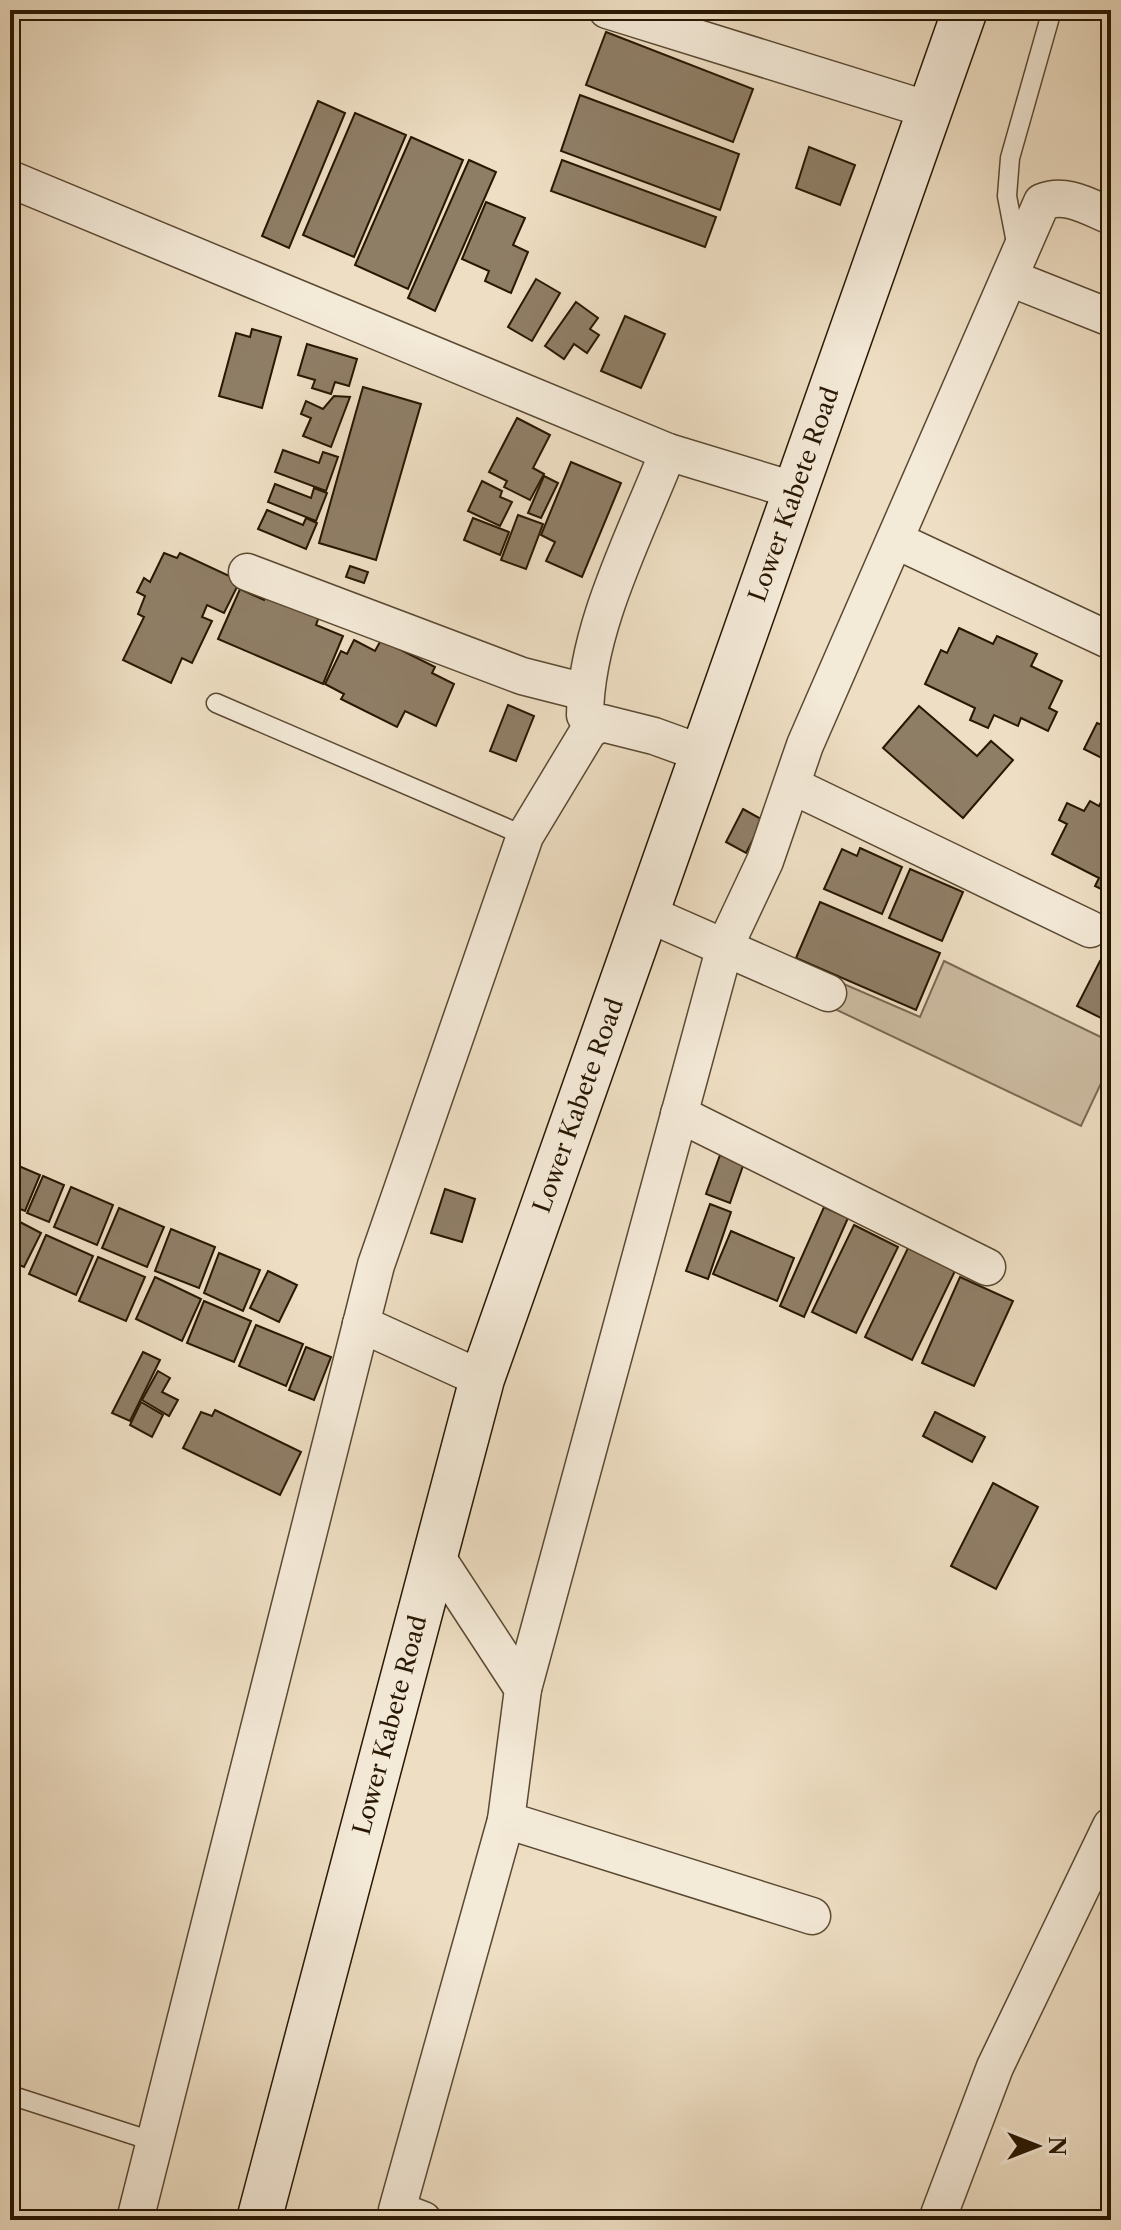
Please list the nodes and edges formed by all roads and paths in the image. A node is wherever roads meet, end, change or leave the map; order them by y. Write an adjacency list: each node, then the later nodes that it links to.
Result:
1 (607, 10): 4 (street)
2 (965, 10): 4 (main road, Lower Kabete Road)
3 (1052, 10): 7 (lane)
4 (929, 110): 10 (main road, Lower Kabete Road)
5 (10, 179): 9 (street)
6 (1111, 216): 7 (street)
7 (1014, 267): 8 (street); 11 (street)
8 (1111, 318)
9 (668, 452): 10 (street); 14 (street)
10 (793, 490): 17 (main road, Lower Kabete Road)
11 (895, 540): 13 (street); 18 (street)
12 (247, 572): 14 (street)
13 (1111, 641)
14 (585, 692): 16 (street)
15 (216, 703): 19 (lane)
16 (585, 737): 17 (street); 19 (street)
17 (701, 753): 20 (main road, Lower Kabete Road)
18 (793, 786): 21 (street); 22 (street)
19 (525, 836): 26 (street)
20 (646, 913): 22 (street); 27 (main road, Lower Kabete Road)
21 (1090, 929)
22 (725, 946): 23 (street); 24 (street)
23 (828, 993)
24 (679, 1114): 25 (street); 29 (street)
25 (987, 1267)
26 (361, 1324): 27 (street); 34 (street)
27 (482, 1379): 28 (main road, Lower Kabete Road)
28 (436, 1556): 29 (street); 36 (main road, Lower Kabete Road)
29 (523, 1689): 30 (street)
30 (506, 1820): 32 (street); 37 (street)
31 (1111, 1826): 38 (street)
32 (812, 1916)
33 (10, 2095): 34 (lane)
34 (155, 2142): 35 (street)
35 (135, 2220)
36 (259, 2220)
37 (423, 2220)
38 (937, 2220)

